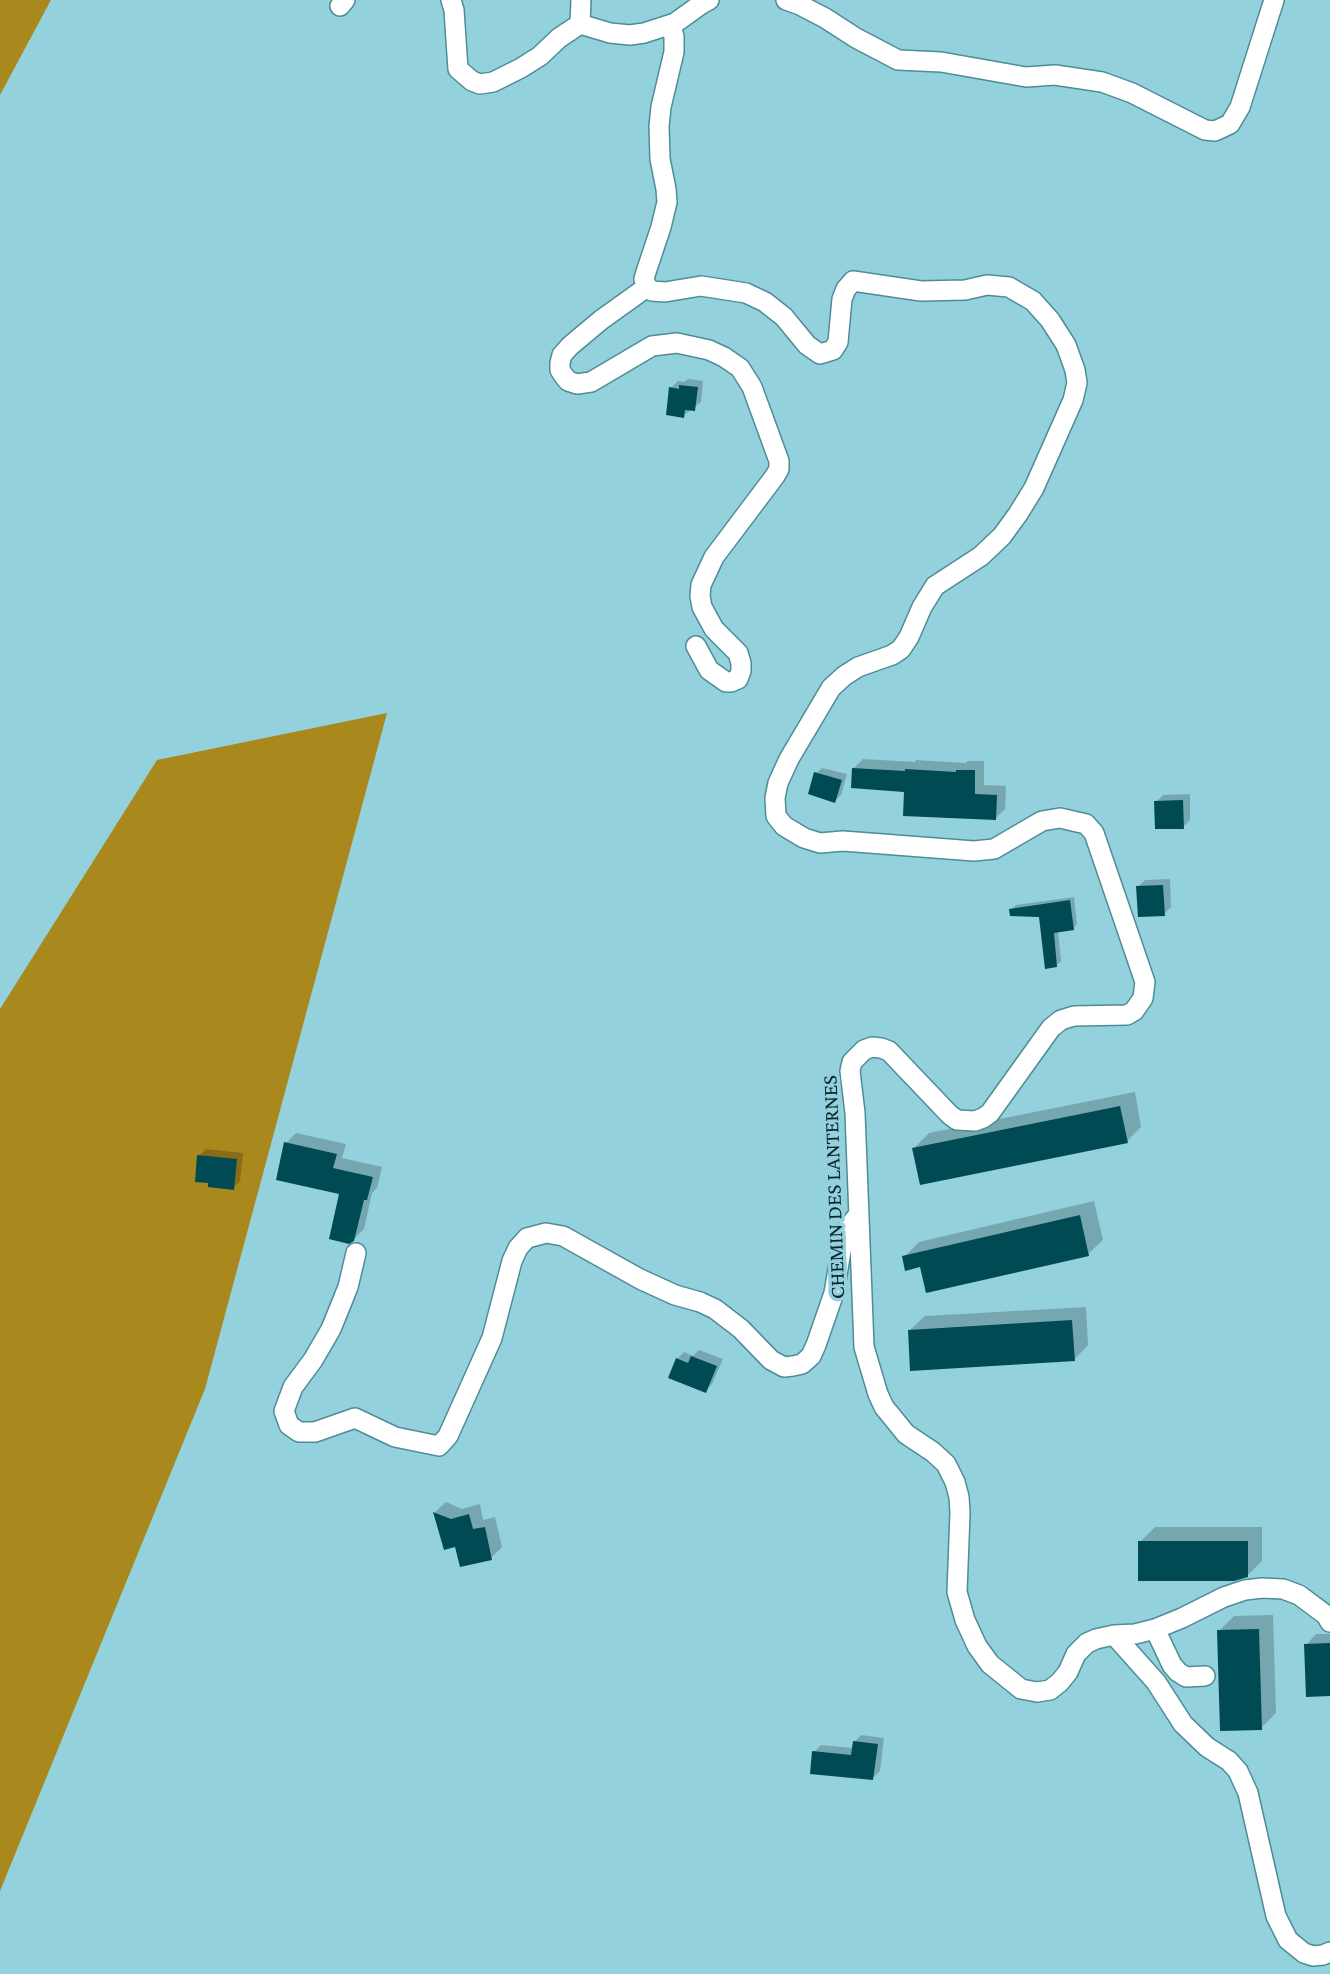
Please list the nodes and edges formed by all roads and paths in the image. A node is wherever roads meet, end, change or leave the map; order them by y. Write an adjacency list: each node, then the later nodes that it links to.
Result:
1 (451, 0): 6 (street)
2 (581, 0): 6 (street)
3 (709, 0): 7 (street)
4 (786, 0): 5 (street)
5 (1274, 0)
6 (580, 24): 7 (street)
7 (670, 26): 8 (street)
8 (647, 287): 9 (street); 10 (street, CHEMIN DES LANTERNES)
9 (696, 646)
10 (858, 1215): 11 (street); 14 (street, CHEMIN DES LANTERNES)
11 (356, 1253)
12 (1330, 1622): 13 (street, CHEMIN DES LANTERNES)
13 (1155, 1629): 14 (street, CHEMIN DES LANTERNES); 15 (street)
14 (1114, 1636): 16 (street)
15 (1205, 1676)
16 (1330, 1952)

